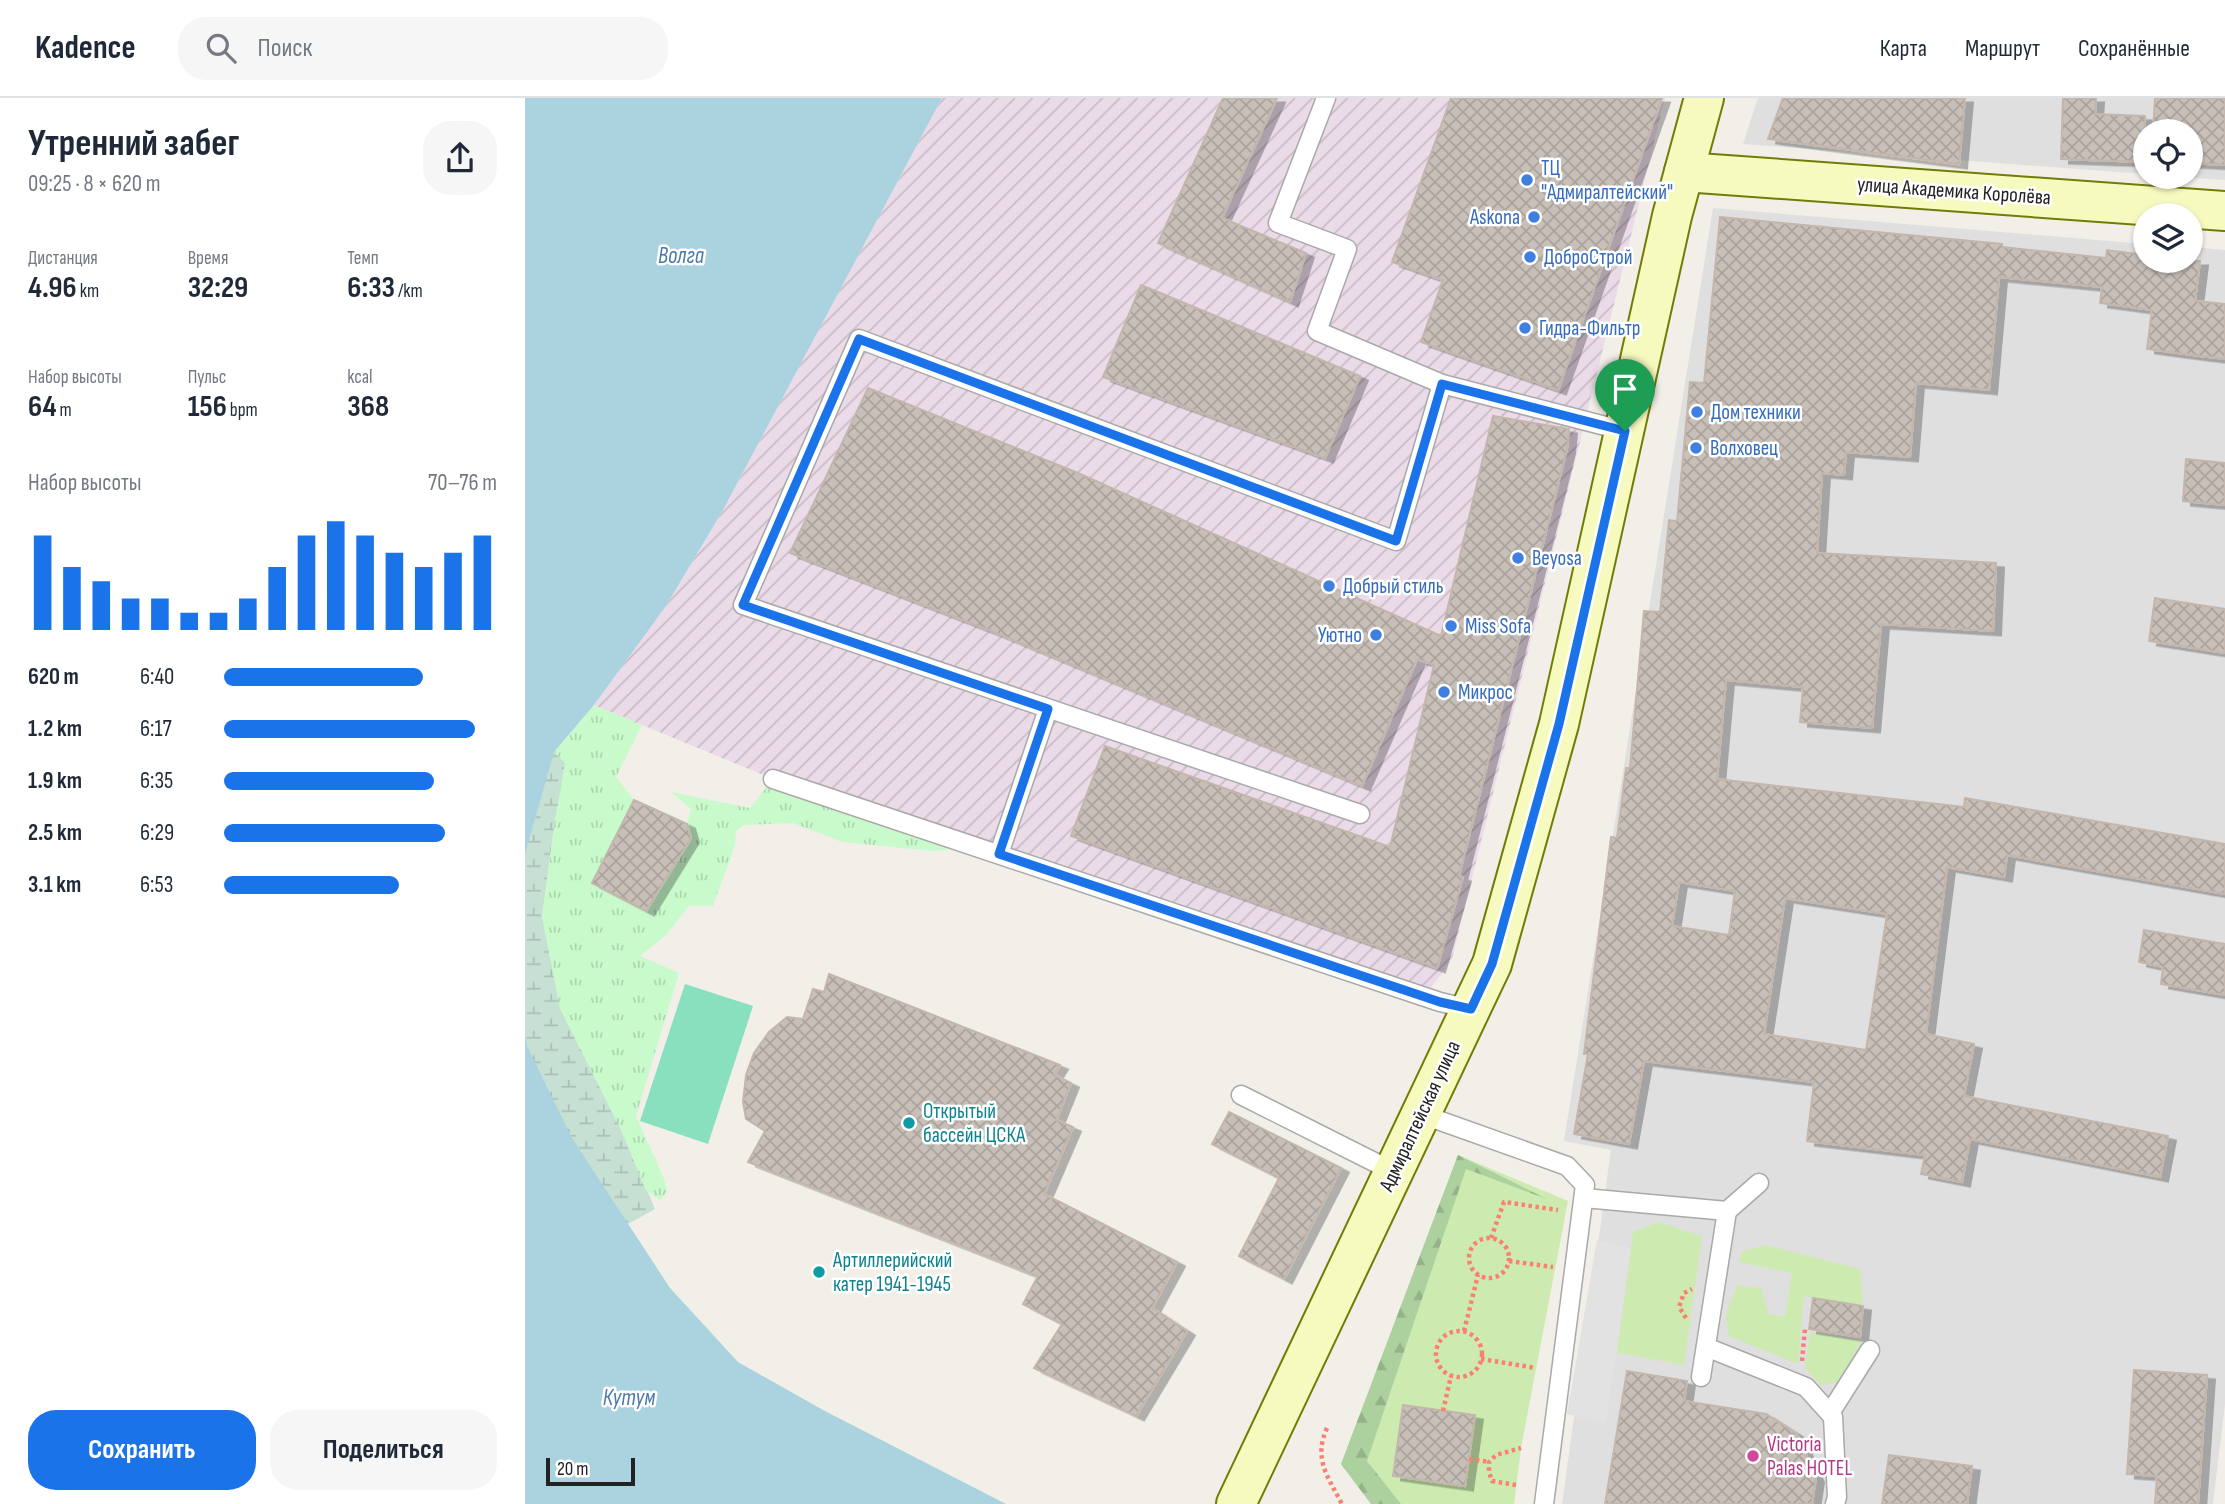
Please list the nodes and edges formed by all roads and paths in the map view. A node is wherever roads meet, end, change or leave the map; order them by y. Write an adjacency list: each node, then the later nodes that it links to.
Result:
1 (1326, 98): 5 (lane)
2 (1704, 98): 3 (main road, Адмиралтейская улица)
3 (1684, 172): 4 (main road, улица Академика Королёва); 6 (main road, Адмиралтейская улица)
4 (2225, 211)
5 (1442, 384): 6 (lane); 7 (lane)
6 (1625, 431): 11 (main road, Адмиралтейская улица)
7 (1048, 709): 9 (lane); 10 (lane)
8 (773, 779): 10 (lane)
9 (1360, 814)
10 (999, 854): 11 (lane)
11 (1471, 1009): 13 (main road, Адмиралтейская улица)
12 (1241, 1095): 14 (lane)
13 (1421, 1114): 14 (main road, Адмиралтейская улица); 16 (lane)
14 (1394, 1172): 41 (main road, Адмиралтейская улица)
15 (1759, 1183): 17 (lane)
16 (1584, 1198): 17 (lane); 43 (lane)
17 (1727, 1211): 27 (lane)
18 (1566, 1212): 19 (path)
19 (1491, 1238): 20 (path); 22 (path)
20 (1509, 1261): 21 (path); 22 (path)
21 (1555, 1267)
22 (1478, 1275): 26 (path)
23 (1695, 1286): 24 (path)
24 (1690, 1324)
25 (1805, 1329): 30 (path)
26 (1464, 1332): 29 (path); 32 (path)
27 (1706, 1347): 33 (lane); 35 (lane)
28 (1870, 1350): 35 (lane)
29 (1481, 1359): 31 (path); 32 (path)
30 (1801, 1365)
31 (1536, 1368)
32 (1451, 1376): 34 (path)
33 (1701, 1377)
34 (1443, 1411)
35 (1830, 1413): 44 (lane)
36 (1327, 1428): 42 (path)
37 (1521, 1448): 39 (path)
38 (1469, 1459): 39 (path)
39 (1489, 1462): 40 (path)
40 (1516, 1485)
41 (1236, 1504)
42 (1342, 1504)
43 (1544, 1504)
44 (1835, 1504)

